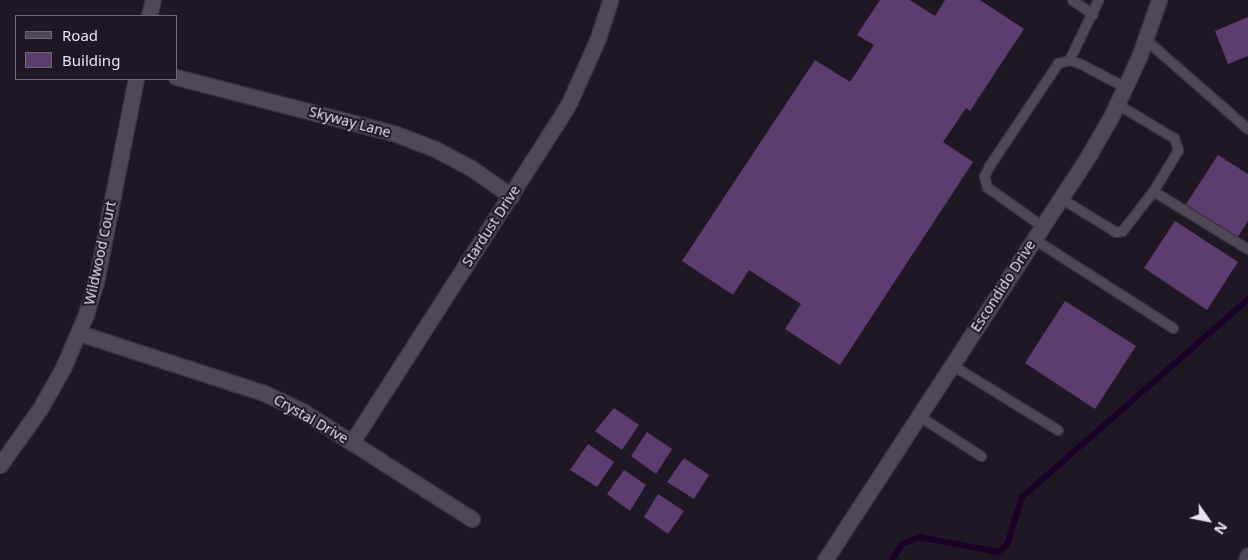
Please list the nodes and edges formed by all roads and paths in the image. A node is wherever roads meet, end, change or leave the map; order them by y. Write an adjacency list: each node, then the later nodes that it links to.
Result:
1 (153, 0): 7 (street)
2 (610, 0): 16 (street, Stardust Drive)
3 (1072, 0): 6 (lane)
4 (1098, 0): 6 (lane)
5 (1159, 0): 8 (street, Escondido Drive)
6 (1093, 14): 9 (lane)
7 (149, 15)
8 (1146, 40): 12 (street, Escondido Drive); 14 (lane)
9 (1069, 60): 12 (lane); 18 (lane)
10 (178, 78): 16 (street, Skyway Lane)
11 (136, 80): 22 (street, Wildwood Court)
12 (1125, 87): 13 (street, Escondido Drive)
13 (1117, 104): 15 (lane); 17 (street, Escondido Drive)
14 (1248, 129)
15 (1153, 191): 17 (lane); 20 (lane)
16 (511, 196): 26 (street, Stardust Drive)
17 (1062, 199): 18 (street, Escondido Drive)
18 (1042, 226): 19 (street, Escondido Drive)
19 (1034, 239): 21 (lane); 23 (street, Escondido Drive)
20 (1248, 249)
21 (1173, 328)
22 (79, 333): 26 (street, Crystal Drive); 28 (street, Wildwood Court)
23 (952, 365): 24 (street, Escondido Drive); 25 (lane)
24 (919, 416): 27 (lane); 31 (street, Escondido Drive)
25 (1058, 430)
26 (352, 442): 29 (street, Crystal Drive)
27 (981, 456)
28 (0, 465)
29 (472, 519)
30 (1248, 555): 32 (street)
31 (825, 560)
32 (1246, 560)

